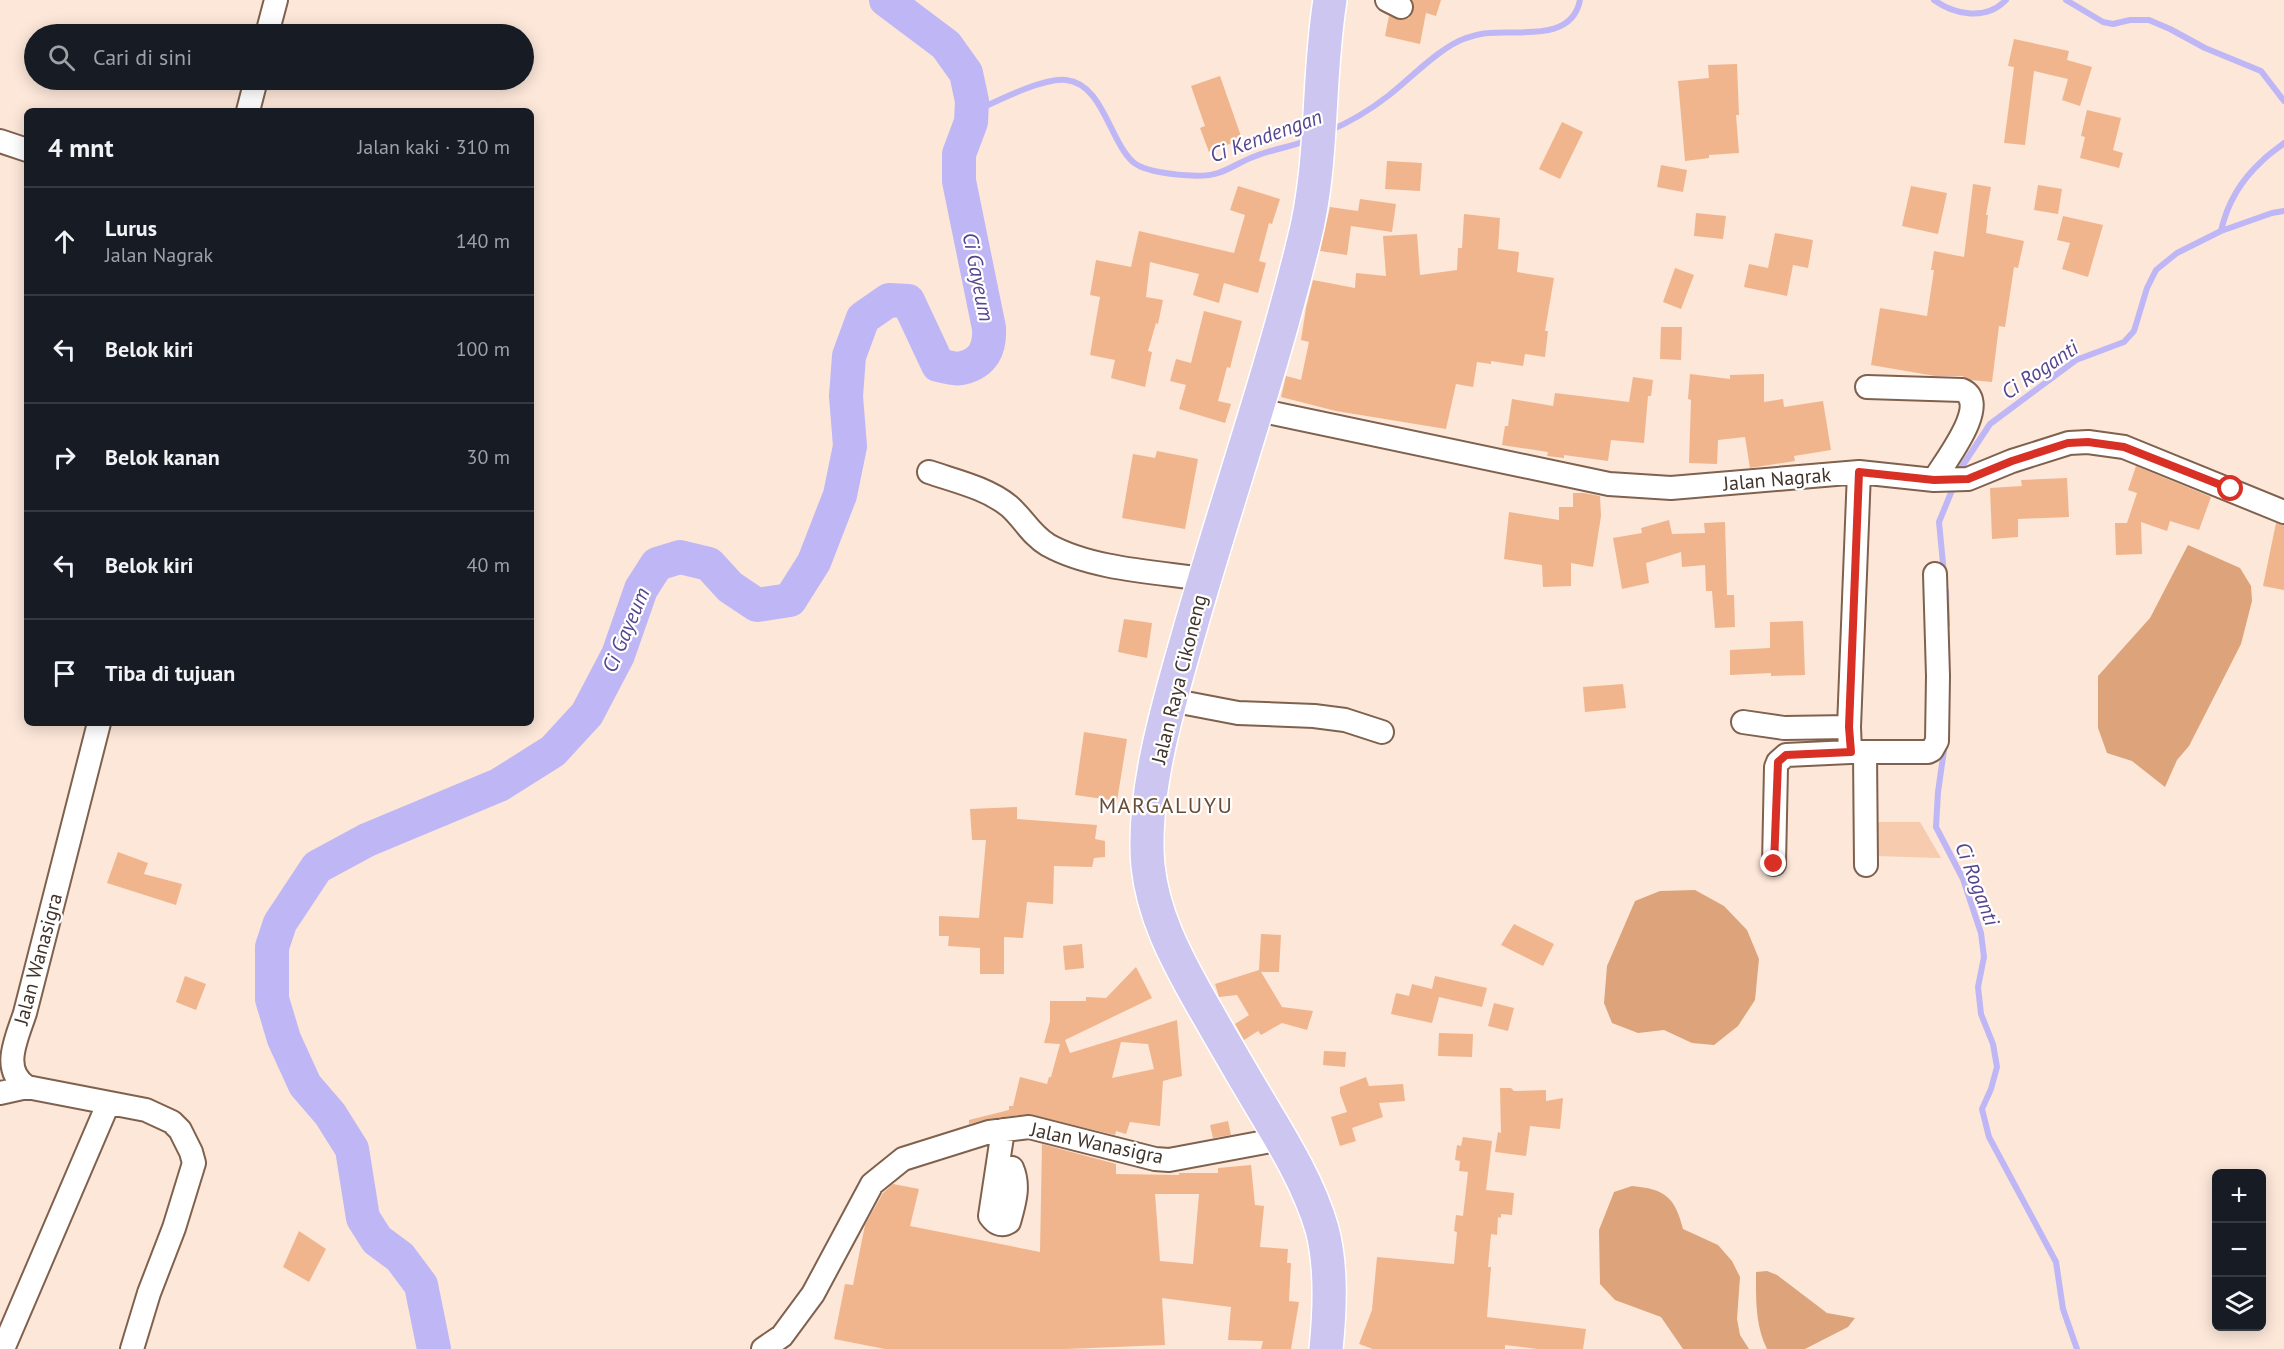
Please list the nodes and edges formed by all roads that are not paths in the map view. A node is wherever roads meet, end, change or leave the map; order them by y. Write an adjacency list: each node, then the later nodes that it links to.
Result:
1 (276, 0): 3 (street)
2 (1329, 0): 9 (highway, Jalan Raya Cikoneng)
3 (270, 24)
4 (253, 90): 5 (street)
5 (249, 108)
6 (0, 141): 7 (street)
7 (24, 149)
8 (1867, 387): 12 (street)
9 (1258, 410): 11 (street, Jalan Nagrak); 15 (highway, Jalan Raya Cikoneng)
10 (929, 472): 15 (street)
11 (1859, 472): 12 (street, Jalan Nagrak); 19 (street)
12 (1934, 480): 13 (street, Jalan Nagrak)
13 (2284, 512)
14 (1935, 574): 22 (street)
15 (1204, 579): 16 (highway, Jalan Raya Cikoneng)
16 (1170, 700): 21 (street); 30 (highway, Jalan Raya Cikoneng)
17 (1743, 722): 20 (street)
18 (98, 726): 26 (street, Jalan Wanasigra)
19 (1849, 727): 20 (street); 22 (street)
20 (1784, 728): 23 (street)
21 (1382, 732)
22 (1858, 752): 23 (street); 25 (street)
23 (1786, 755): 24 (street)
24 (1774, 864)
25 (1866, 865)
26 (27, 1087): 27 (street); 28 (street)
27 (0, 1093)
28 (108, 1104): 32 (street); 33 (street)
29 (1003, 1130): 30 (street, Jalan Wanasigra); 31 (street); 34 (street, Jalan Wanasigra)
30 (1281, 1139): 35 (highway, Jalan Raya Cikoneng)
31 (998, 1164)
32 (3, 1349)
33 (132, 1349)
34 (763, 1349)
35 (1326, 1349)

